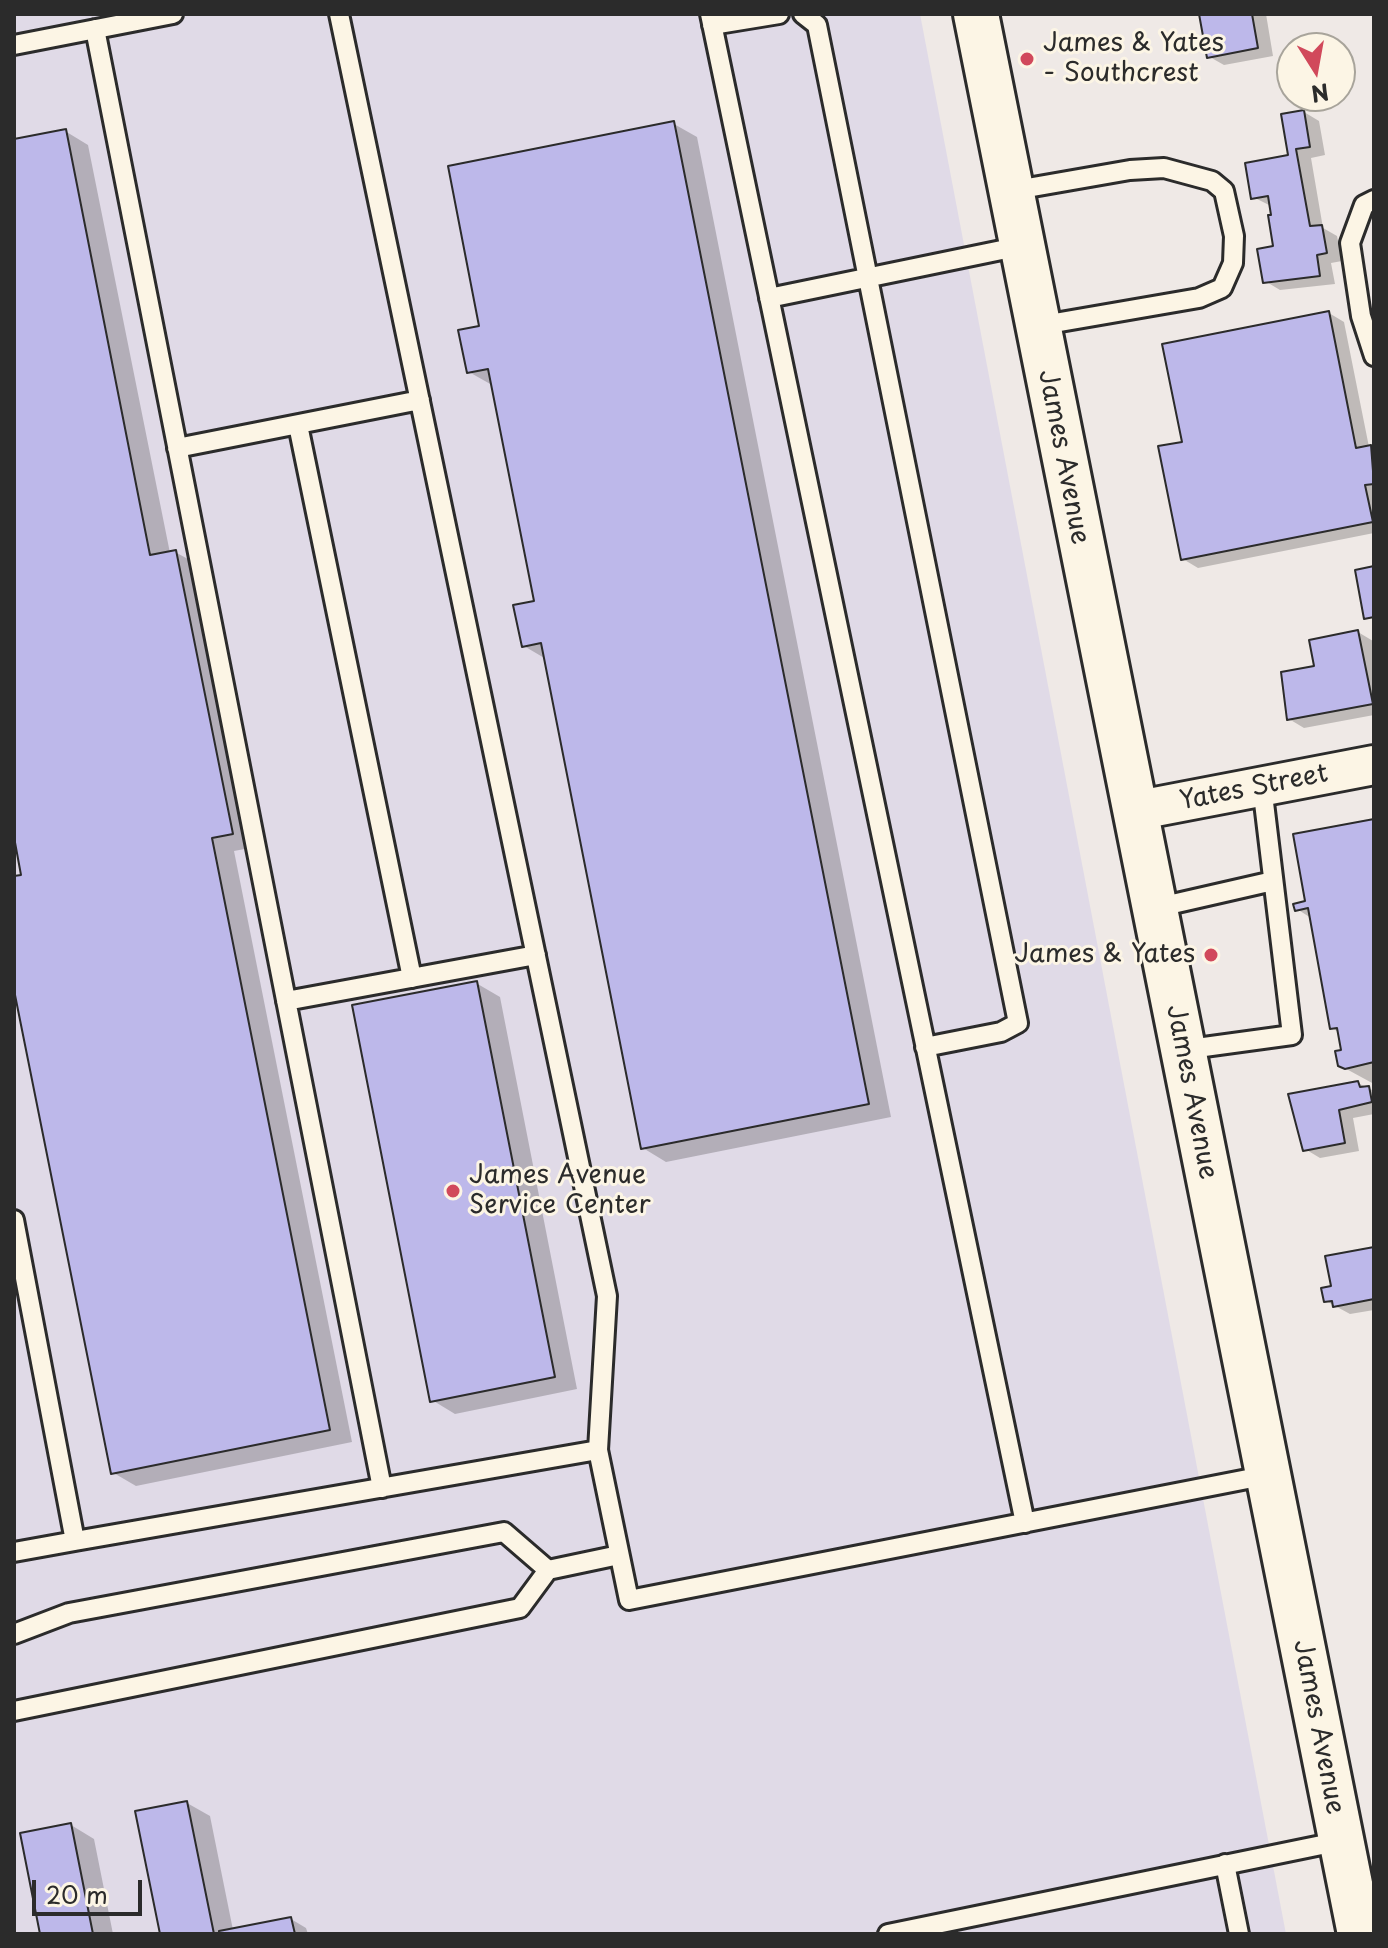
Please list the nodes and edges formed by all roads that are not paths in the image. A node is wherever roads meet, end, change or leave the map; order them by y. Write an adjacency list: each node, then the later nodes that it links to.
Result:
1 (173, 14): 7 (lane)
2 (339, 14): 16 (lane)
3 (779, 14): 6 (lane)
4 (803, 14): 12 (lane)
5 (976, 14): 9 (main road, James Avenue)
6 (711, 19): 13 (lane)
7 (95, 29): 8 (lane); 18 (lane)
8 (14, 45)
9 (1010, 191): 11 (main road, James Avenue); 14 (lane)
10 (1374, 200): 15 (lane)
11 (1021, 246): 12 (lane); 14 (main road, James Avenue)
12 (868, 278): 13 (lane); 27 (lane)
13 (769, 298): 27 (lane)
14 (1037, 326): 21 (main road, James Avenue)
15 (1374, 356)
16 (420, 400): 17 (lane); 24 (lane)
17 (298, 425): 18 (lane); 25 (lane)
18 (177, 448): 26 (lane)
19 (1374, 765): 20 (street, Yates Street)
20 (1262, 786): 21 (street, Yates Street); 22 (lane)
21 (1134, 811): 23 (main road, James Avenue)
22 (1273, 881): 23 (lane); 28 (lane)
23 (1154, 908): 28 (main road, James Avenue)
24 (536, 955): 25 (lane); 30 (lane)
25 (412, 978): 26 (lane)
26 (286, 1001): 32 (lane)
27 (925, 1047): 33 (lane)
28 (1182, 1050): 31 (main road, James Avenue)
29 (14, 1220): 34 (lane)
30 (598, 1450): 32 (lane); 36 (lane)
31 (1268, 1475): 33 (lane); 40 (main road, James Avenue)
32 (382, 1488): 34 (lane)
33 (1025, 1523): 36 (lane)
34 (75, 1541): 35 (lane)
35 (14, 1552)
36 (619, 1555): 37 (lane)
37 (548, 1570): 38 (lane); 39 (lane)
38 (14, 1634)
39 (14, 1711)
40 (1341, 1841): 41 (lane); 42 (main road, James Avenue)
41 (1225, 1864): 43 (lane); 44 (lane)
42 (1362, 1909)
43 (888, 1934)
44 (1239, 1934)

